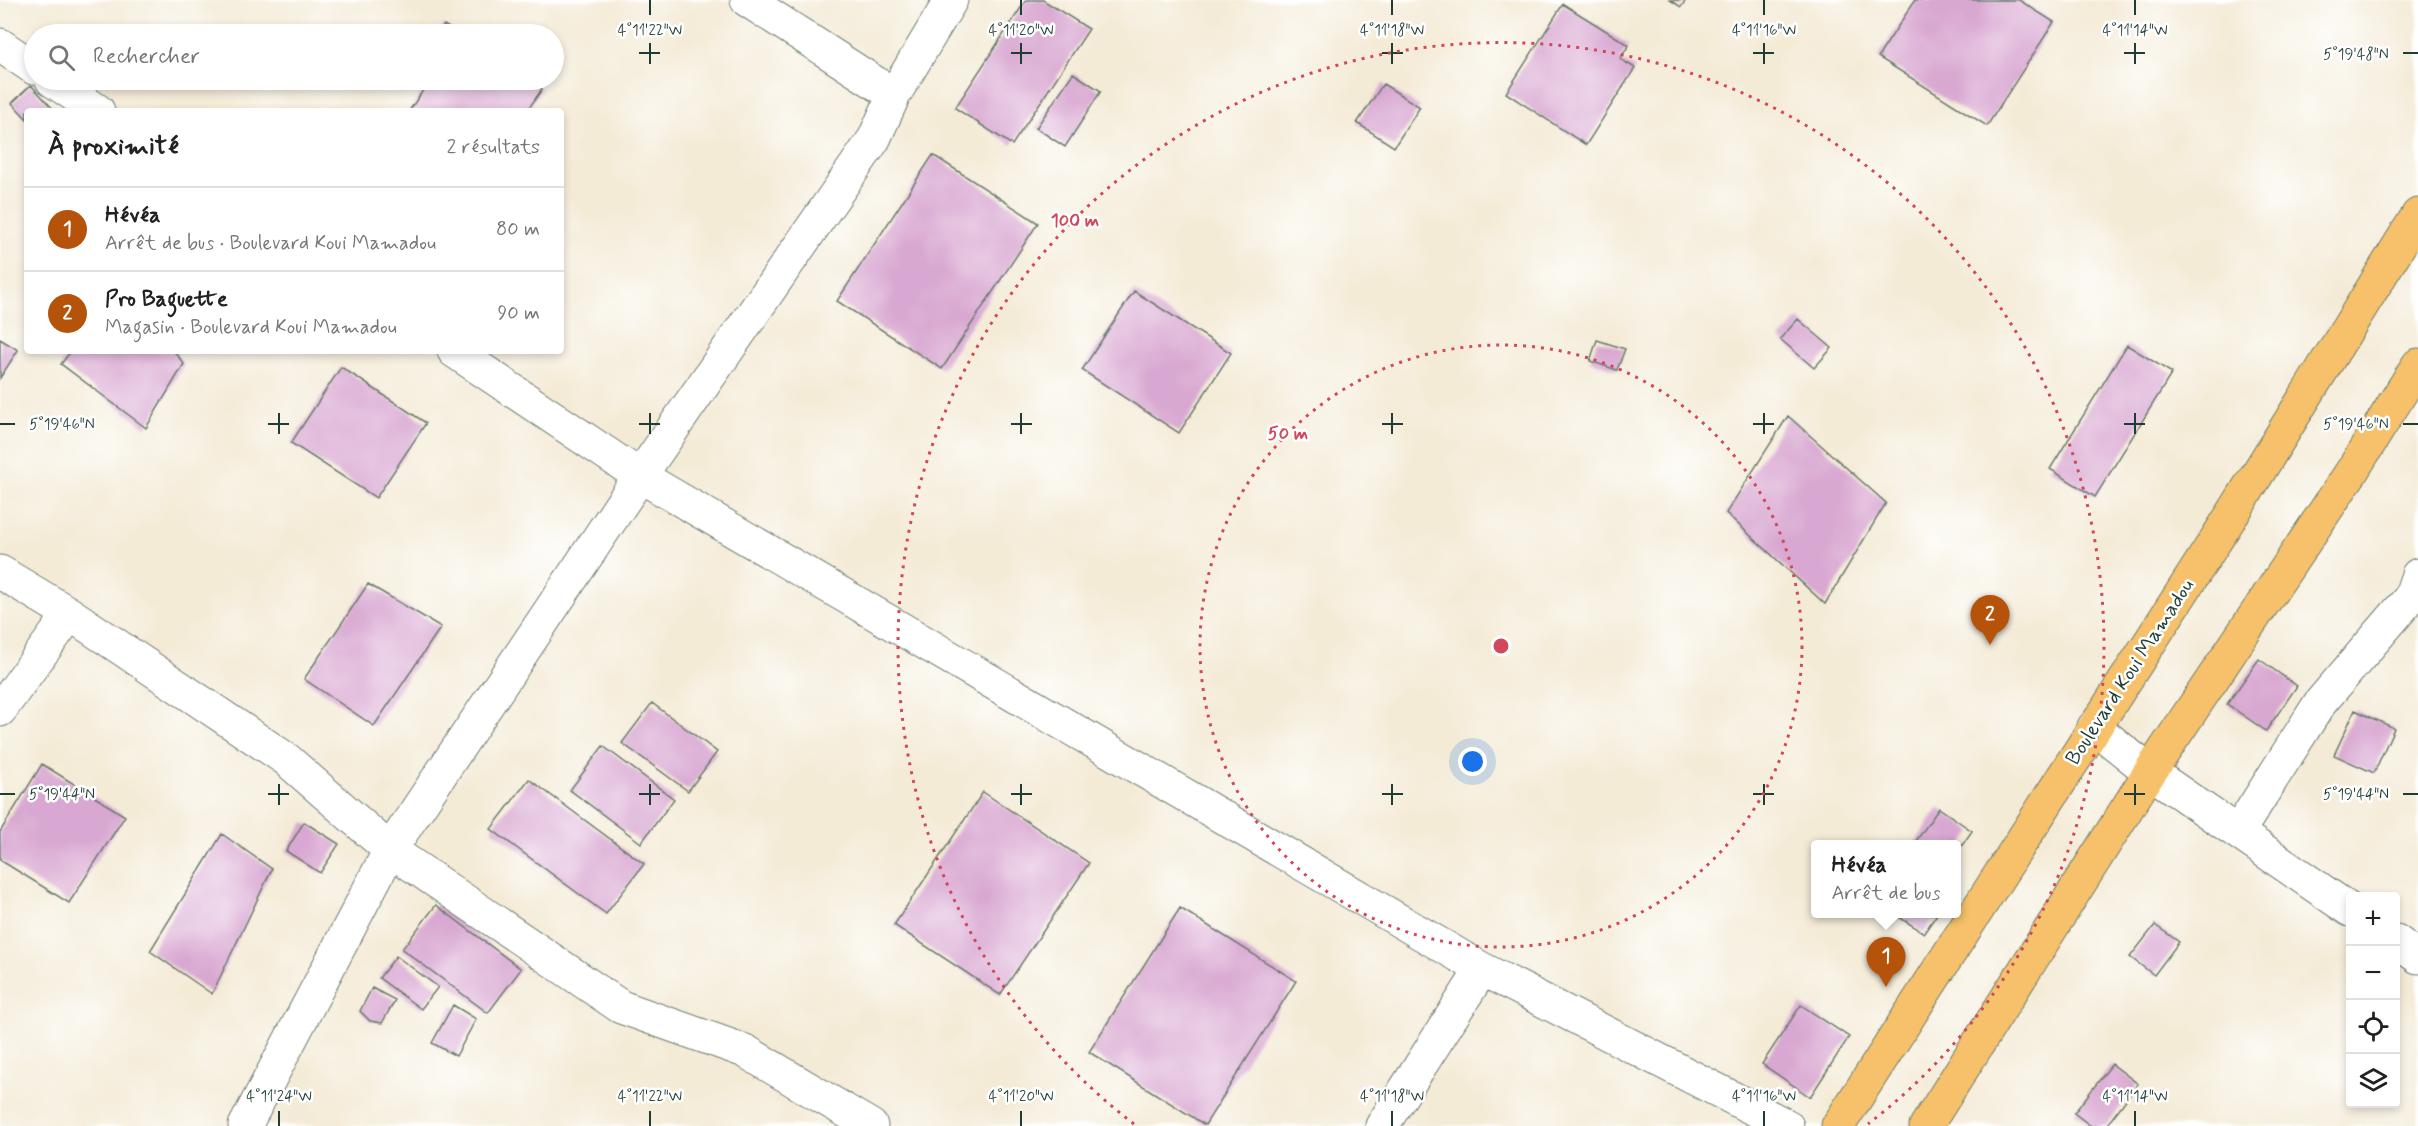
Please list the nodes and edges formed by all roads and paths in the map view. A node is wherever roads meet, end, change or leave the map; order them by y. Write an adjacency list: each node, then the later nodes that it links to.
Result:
1 (747, 0): 6 (street)
2 (951, 0): 6 (street)
3 (0, 45): 4 (street)
4 (24, 61)
5 (67, 90): 7 (street)
6 (894, 95): 11 (street)
7 (94, 108)
8 (2418, 215): 16 (main road, Boulevard Koui Mamadou)
9 (458, 354): 11 (street)
10 (2418, 365): 17 (main road)
11 (639, 476): 19 (street); 23 (street)
12 (0, 572): 14 (street)
13 (2418, 574): 18 (street)
14 (70, 614): 15 (street); 19 (street)
15 (0, 710)
16 (2094, 727): 17 (street); 28 (main road, Boulevard Koui Mamadou)
17 (2150, 772): 18 (street); 29 (main road)
18 (2238, 832): 20 (street)
19 (390, 850): 24 (street); 25 (street)
20 (2346, 907)
21 (2400, 944): 22 (street)
22 (2418, 957)
23 (1482, 969): 26 (street); 27 (street)
24 (245, 1126)
25 (871, 1126)
26 (1382, 1126)
27 (1787, 1126)
28 (1838, 1126)
29 (1926, 1126)

